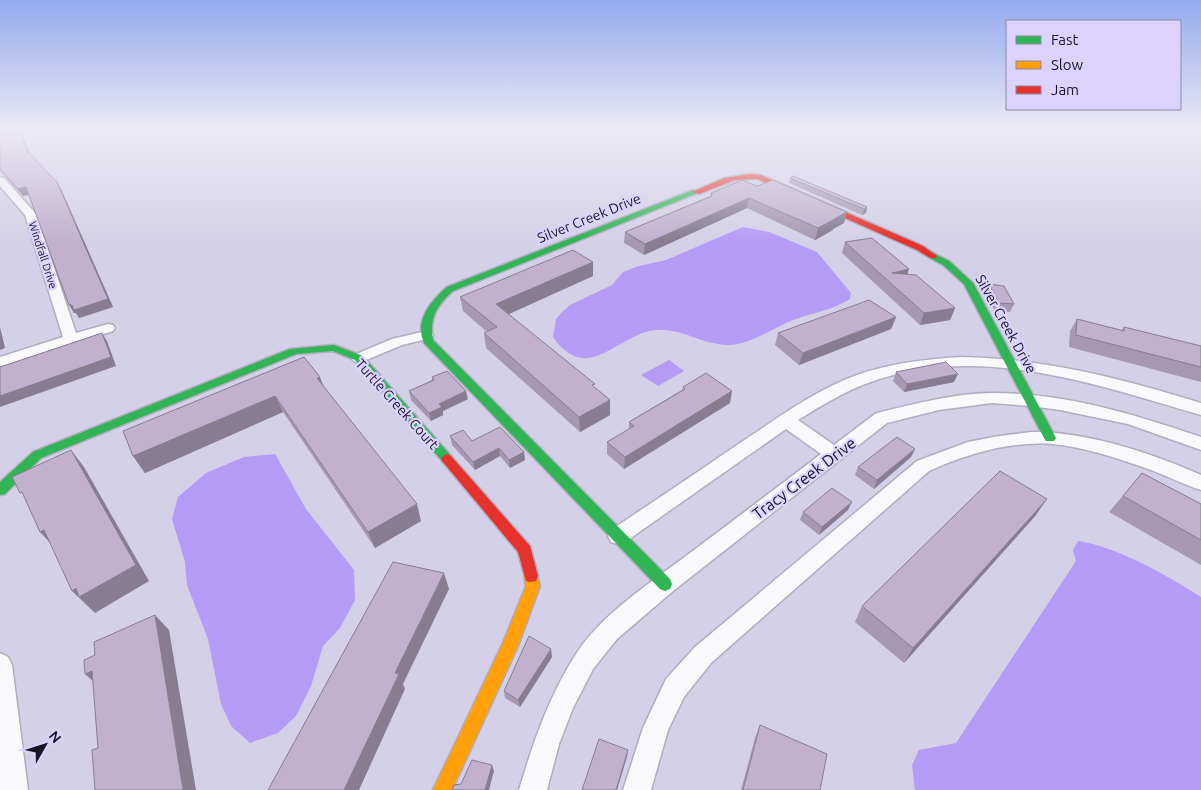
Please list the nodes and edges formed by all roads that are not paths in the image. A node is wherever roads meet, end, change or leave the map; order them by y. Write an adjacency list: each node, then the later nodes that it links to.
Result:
1 (2, 185): 4 (street, Windfall Drive)
2 (108, 328): 4 (street)
3 (426, 335): 5 (street); 7 (street, Silver Creek Drive); 16 (street)
4 (70, 339): 6 (street)
5 (359, 358): 15 (street, Turtle Creek Court); 20 (street, Turtle Creek Court)
6 (0, 362)
7 (1013, 365): 8 (street, Silver Creek Drive); 9 (street); 10 (street)
8 (1030, 400): 11 (street, Silver Creek Drive); 12 (street, Tracy Creek Drive); 13 (street, Tracy Creek Drive)
9 (1201, 409)
10 (786, 420): 13 (street); 16 (street)
11 (1050, 438): 14 (street); 22 (street)
12 (1201, 444)
13 (834, 454): 17 (street, Tracy Creek Drive)
14 (1201, 484)
15 (0, 490)
16 (618, 536): 17 (street)
17 (665, 584): 21 (street, Tracy Creek Drive)
18 (0, 665): 19 (street)
19 (14, 790)
20 (442, 790)
21 (533, 790)
22 (637, 790)

